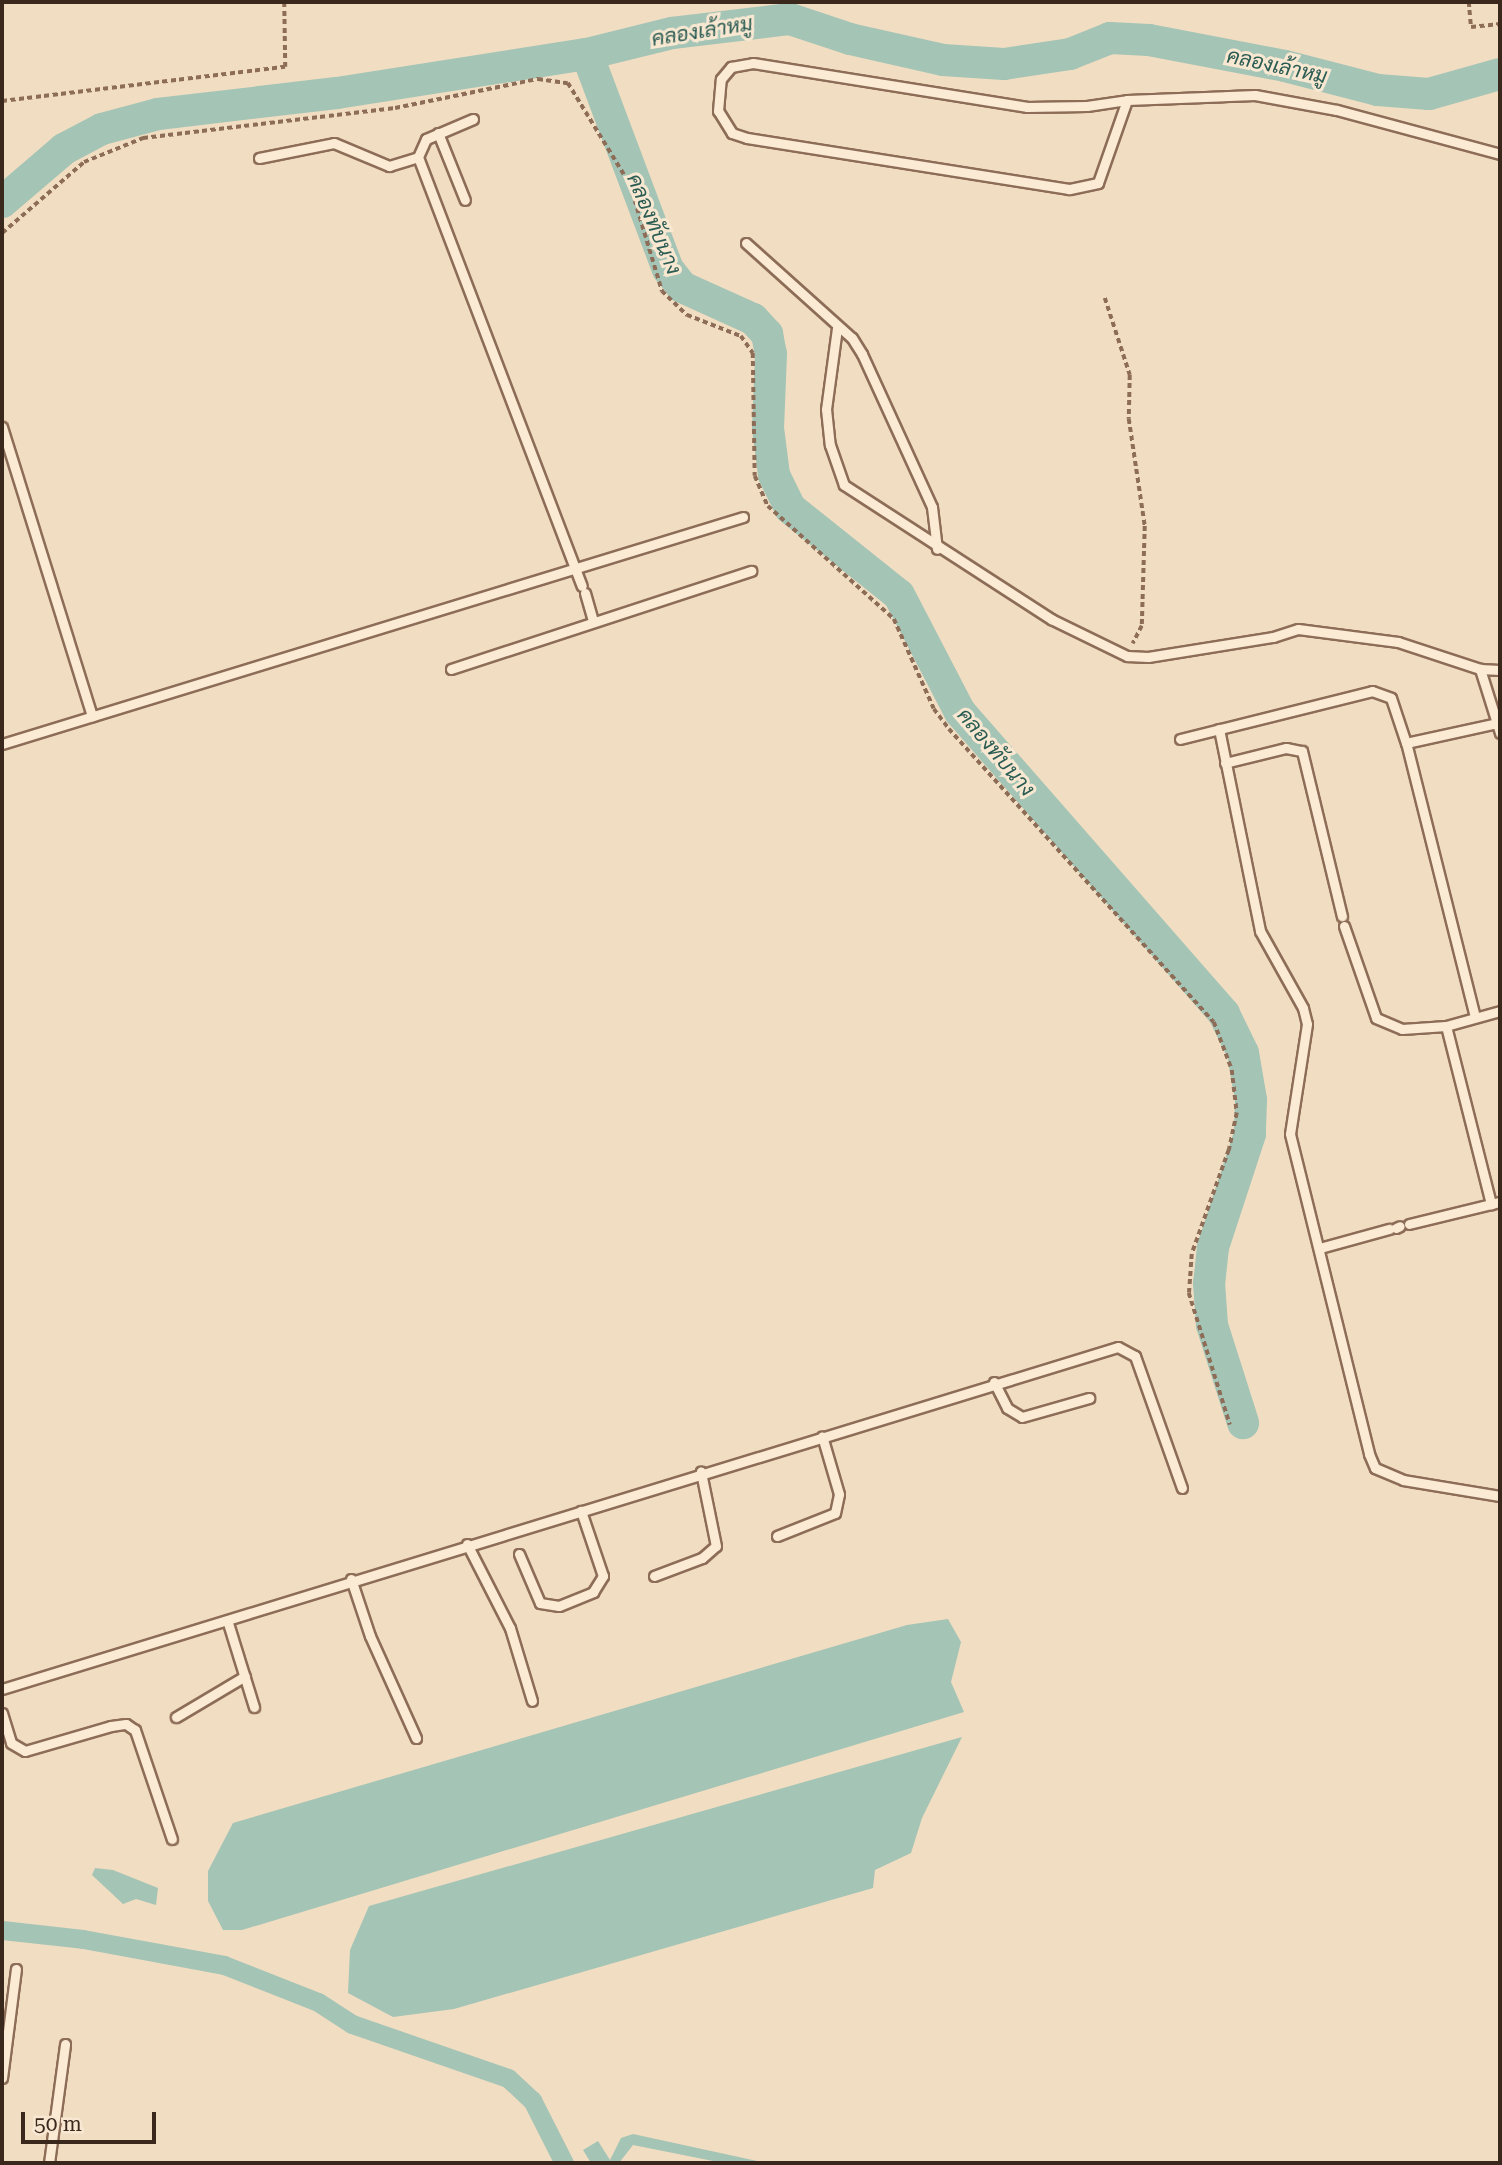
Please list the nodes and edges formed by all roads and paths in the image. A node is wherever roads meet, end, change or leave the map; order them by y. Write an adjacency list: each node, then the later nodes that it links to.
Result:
1 (284, 2): 5 (path)
2 (1469, 2): 3 (path)
3 (1500, 24)
4 (1127, 100): 4 (lane); 8 (lane)
5 (2, 101)
6 (473, 119): 7 (lane)
7 (438, 133): 9 (lane); 11 (lane)
8 (1500, 154)
9 (418, 157): 10 (lane); 19 (lane)
10 (259, 159)
11 (465, 200)
12 (2, 233): 40 (path)
13 (746, 243): 15 (lane)
14 (1105, 298): 22 (path)
15 (837, 328): 18 (lane); 18 (lane)
16 (2, 427): 26 (lane)
17 (743, 517): 19 (lane)
18 (937, 549): 22 (lane)
19 (577, 569): 21 (lane); 26 (lane)
20 (751, 571): 21 (lane)
21 (593, 621): 23 (lane)
22 (1127, 656): 24 (lane)
23 (451, 668)
24 (1480, 669): 25 (lane); 27 (lane)
25 (1500, 670)
26 (92, 716): 31 (lane)
27 (1499, 728): 30 (lane)
28 (1219, 729): 29 (lane); 30 (lane); 32 (lane)
29 (1180, 739)
30 (1406, 743): 34 (lane)
31 (2, 744)
32 (1225, 762): 35 (lane); 37 (lane)
33 (1500, 1010): 34 (lane)
34 (1475, 1017): 35 (lane)
35 (1446, 1026): 36 (lane)
36 (1496, 1203): 37 (lane)
37 (1320, 1248): 44 (lane)
38 (994, 1382): 39 (lane); 41 (lane); 43 (lane)
39 (1089, 1398)
40 (1230, 1425)
41 (822, 1436): 42 (lane); 46 (lane)
42 (701, 1472): 45 (lane); 49 (lane)
43 (1182, 1488)
44 (1500, 1496)
45 (581, 1511): 47 (lane); 48 (lane)
46 (777, 1536)
47 (467, 1544): 50 (lane); 54 (lane)
48 (519, 1554)
49 (654, 1576)
50 (351, 1579): 51 (lane); 58 (lane)
51 (228, 1623): 52 (lane); 53 (lane)
52 (244, 1676): 55 (lane); 57 (lane)
53 (2, 1689)
54 (533, 1701)
55 (254, 1707)
56 (2, 1713): 59 (lane)
57 (176, 1717)
58 (416, 1738)
59 (172, 1839)
60 (16, 1969): 62 (lane)
61 (65, 2044): 63 (lane)
62 (2, 2078)
63 (49, 2163)

